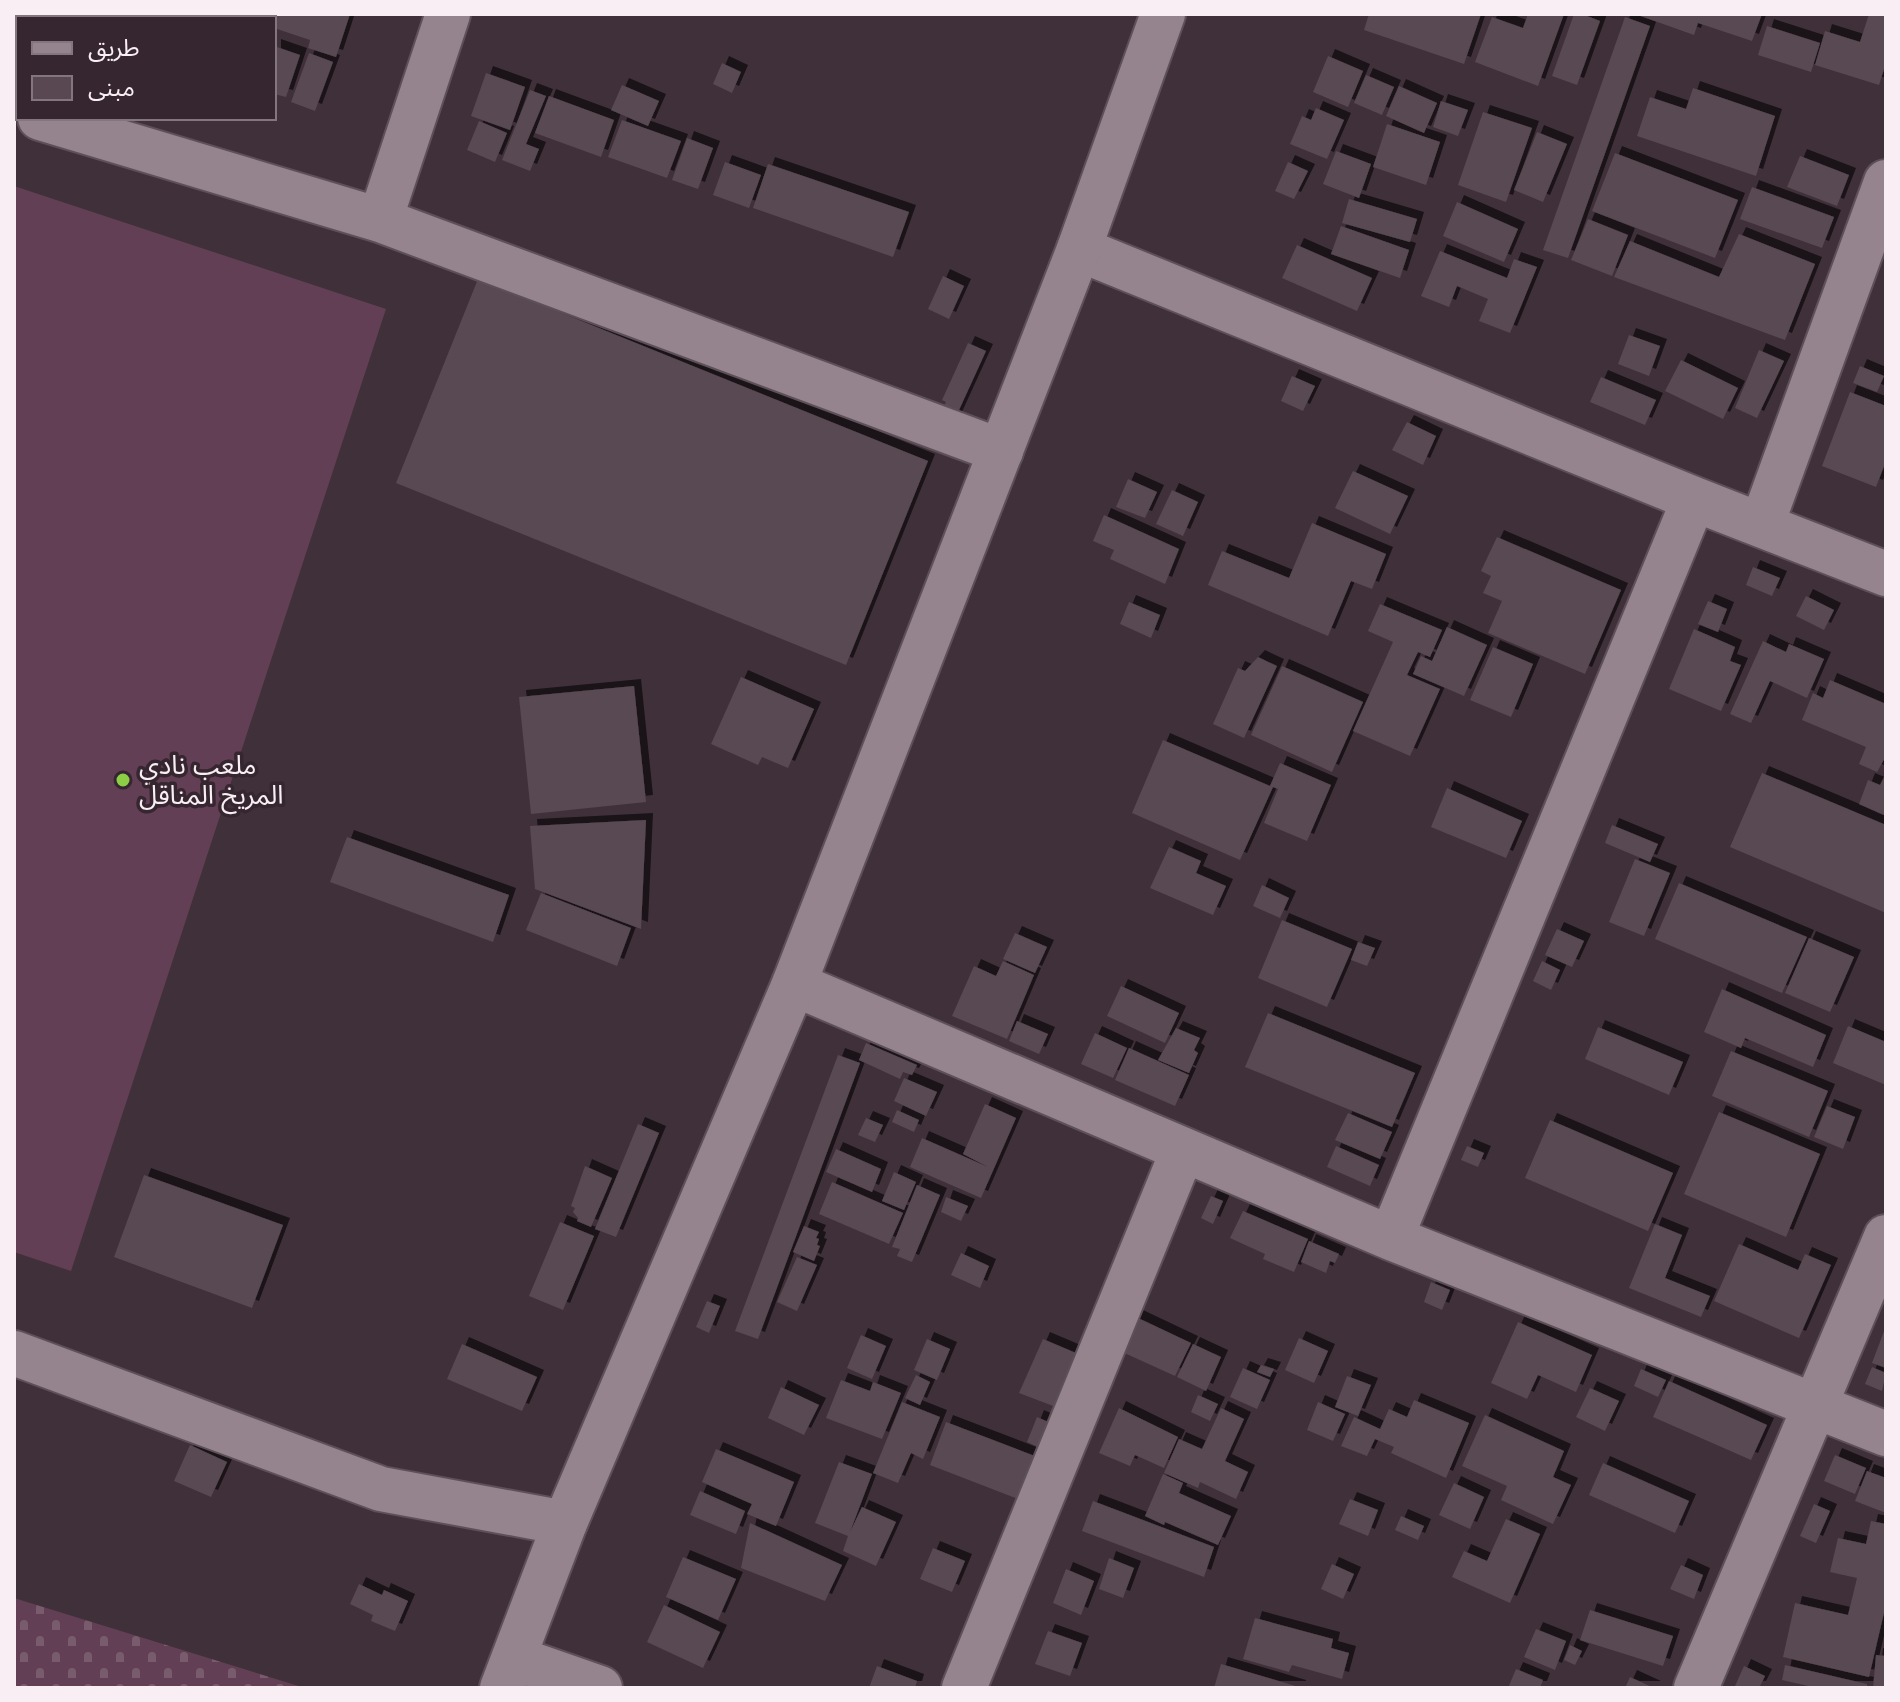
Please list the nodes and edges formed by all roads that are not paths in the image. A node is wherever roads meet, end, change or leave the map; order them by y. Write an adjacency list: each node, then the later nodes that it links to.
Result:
1 (448, 14): 5 (street)
2 (1163, 14): 6 (street)
3 (47, 120): 5 (street)
4 (1886, 182): 9 (street)
5 (380, 220): 7 (street)
6 (1079, 249): 7 (street); 8 (street)
7 (1001, 451): 11 (street)
8 (1694, 499): 9 (street); 14 (street)
9 (1762, 524): 10 (street)
10 (1886, 574)
11 (794, 984): 12 (street); 18 (street)
12 (1183, 1150): 14 (street); 21 (street)
13 (1886, 1237): 16 (street)
14 (1391, 1238): 16 (street)
15 (14, 1353): 18 (street)
16 (1814, 1405): 17 (street); 22 (street)
17 (1886, 1434)
18 (565, 1523): 19 (street)
19 (508, 1673): 20 (street)
20 (600, 1688)
21 (964, 1688)
22 (1696, 1688)

